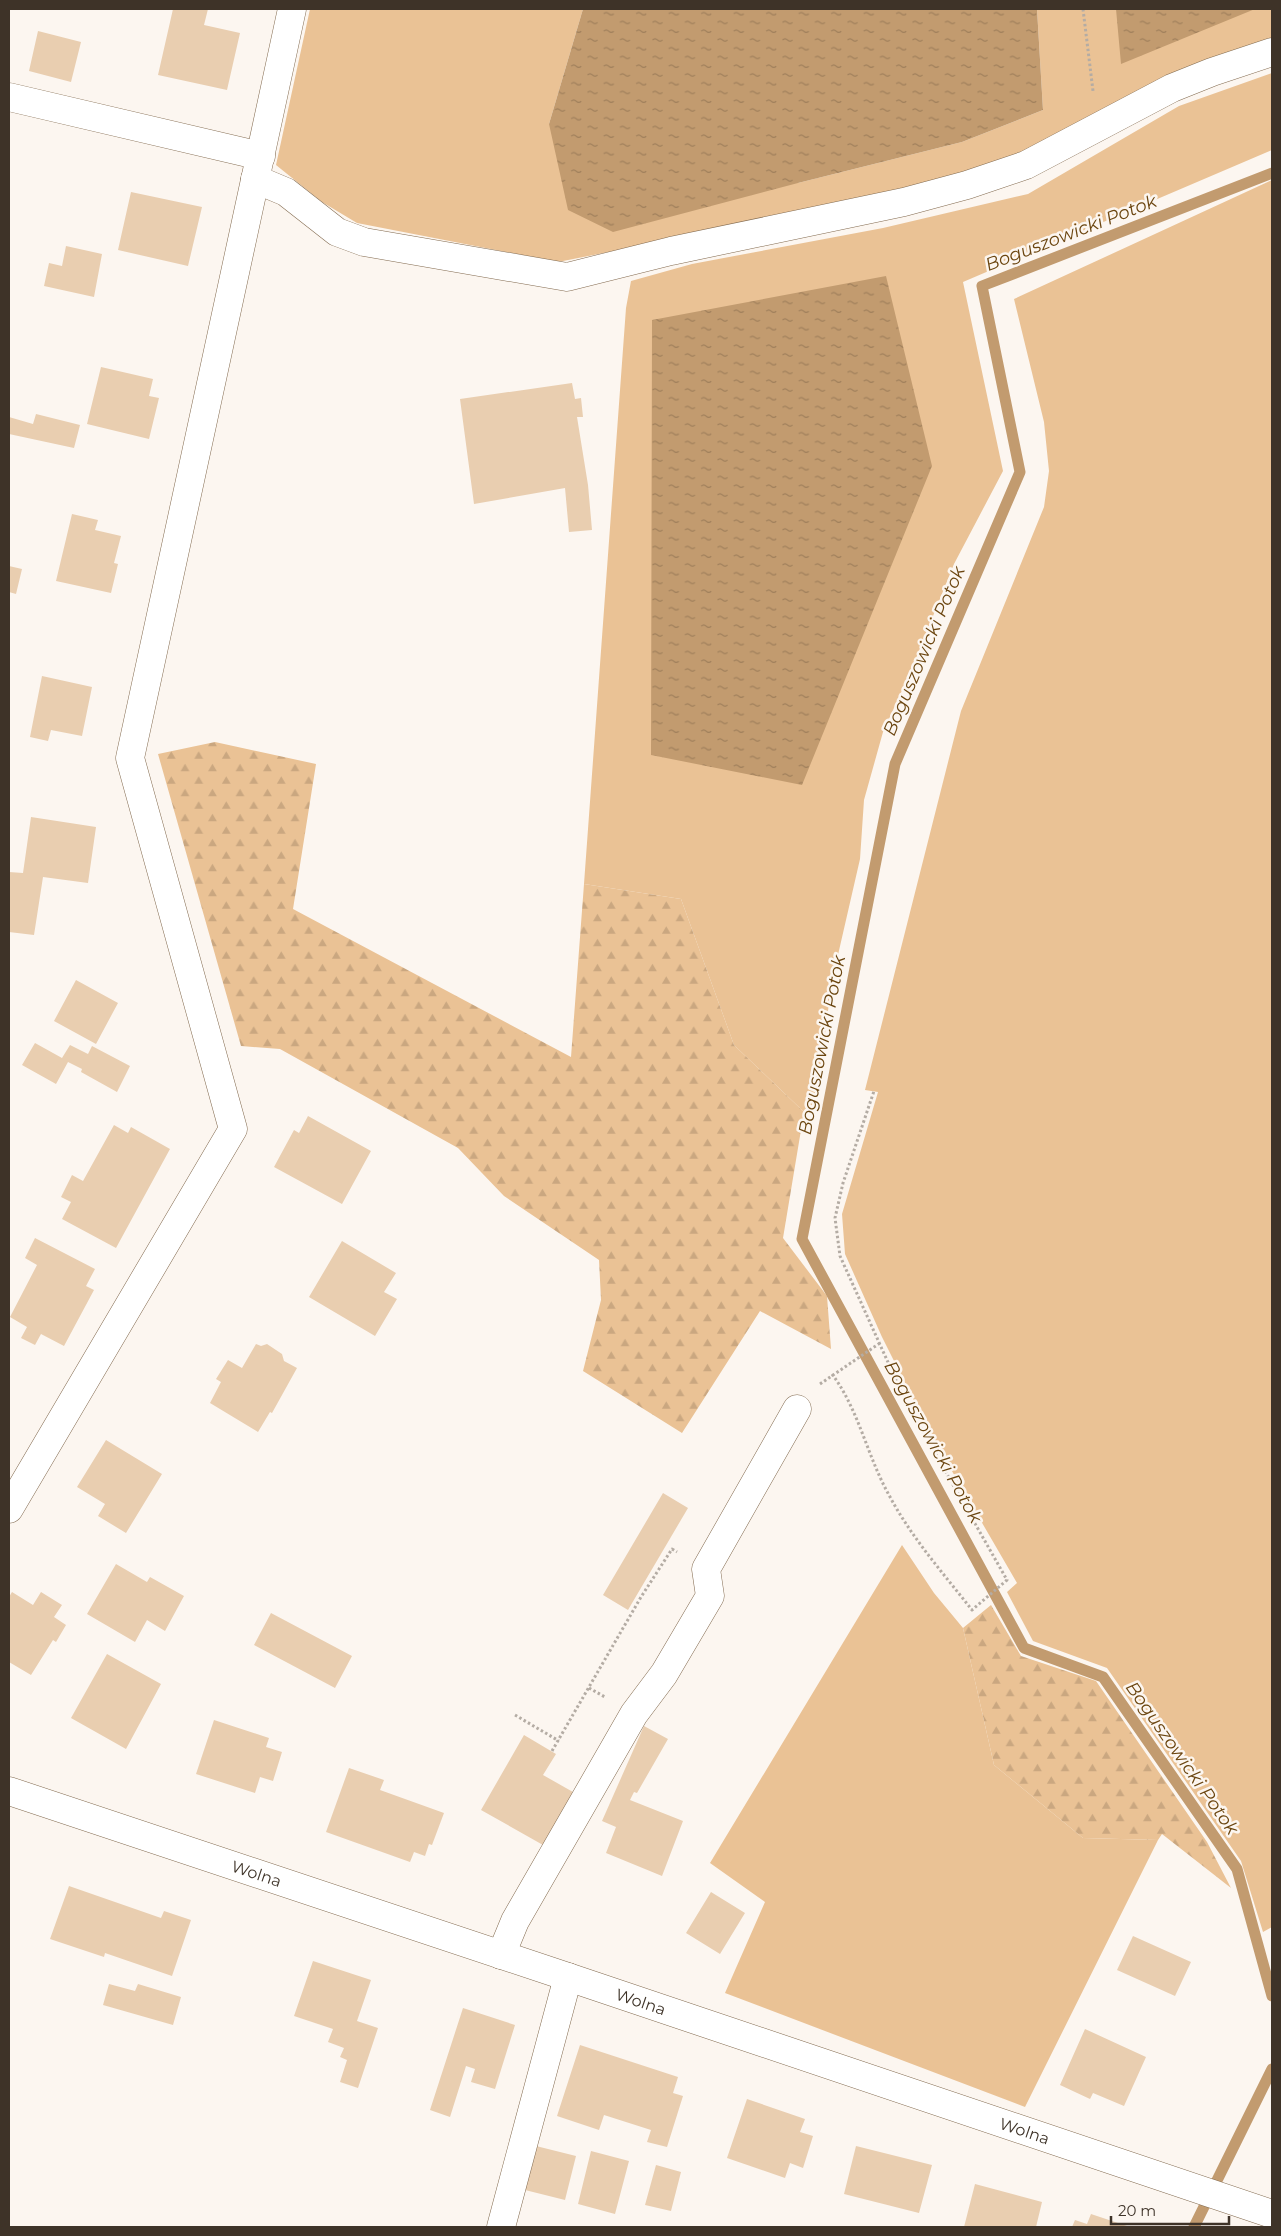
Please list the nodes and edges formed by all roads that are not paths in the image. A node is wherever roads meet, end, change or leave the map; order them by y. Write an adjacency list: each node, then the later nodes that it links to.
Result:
1 (292, 9): 4 (street)
2 (1272, 52): 4 (street)
3 (9, 97): 4 (street)
4 (258, 167): 6 (street)
5 (797, 1409): 8 (street)
6 (9, 1508)
7 (9, 1791): 8 (street, Wolna)
8 (501, 1955): 9 (street, Wolna)
9 (568, 1977): 10 (street, Wolna); 11 (street)
10 (1272, 2214)
11 (501, 2227)

